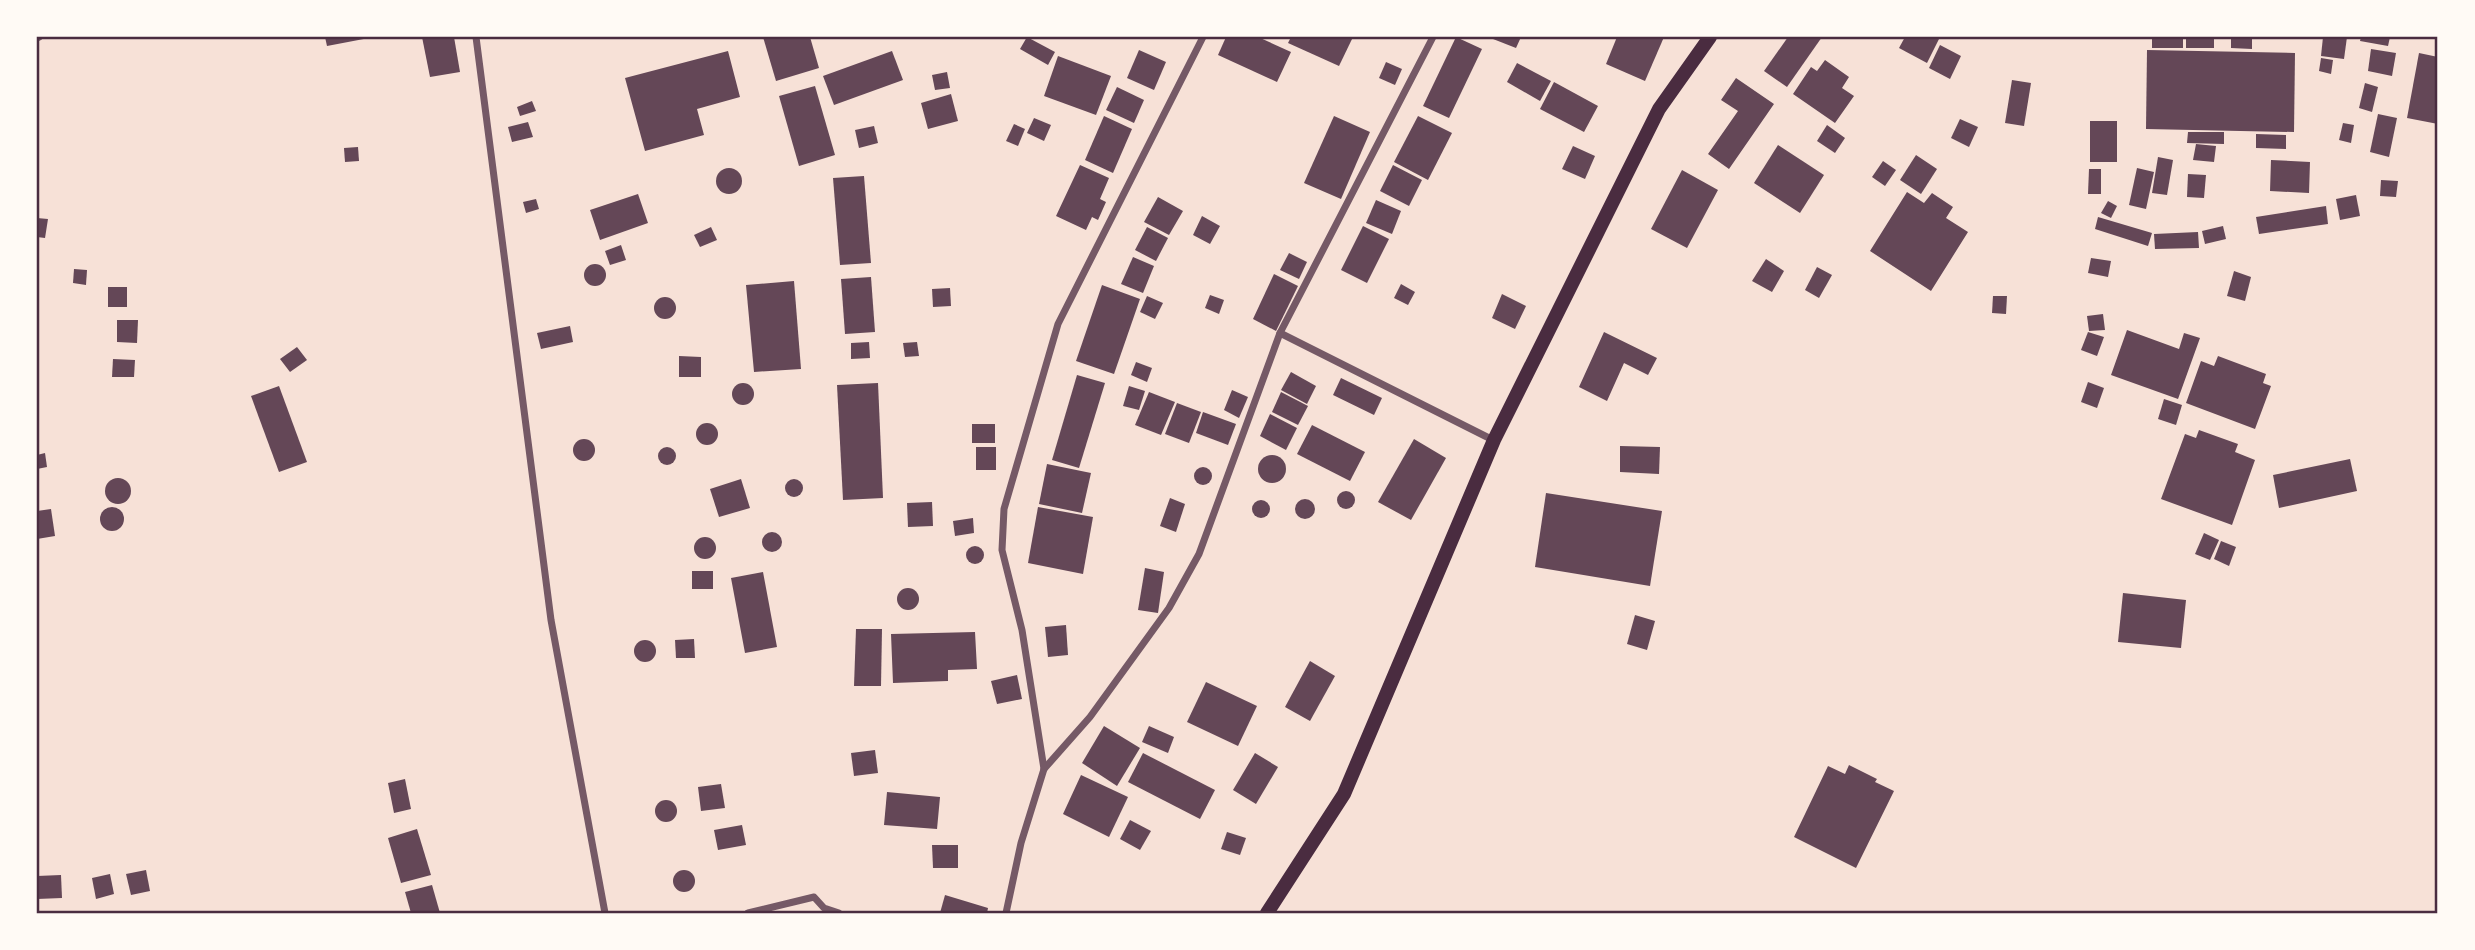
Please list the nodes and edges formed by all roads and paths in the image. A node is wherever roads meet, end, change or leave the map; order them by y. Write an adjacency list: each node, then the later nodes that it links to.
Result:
1 (476, 37): 8 (street)
2 (1203, 37): 7 (street)
3 (1433, 37): 5 (street)
4 (1710, 37): 6 (main road)
5 (1280, 333): 6 (street); 7 (street)
6 (1494, 440): 12 (main road)
7 (1044, 769): 11 (street)
8 (605, 913)
9 (748, 913): 10 (street)
10 (839, 913)
11 (1006, 913)
12 (1267, 913)

